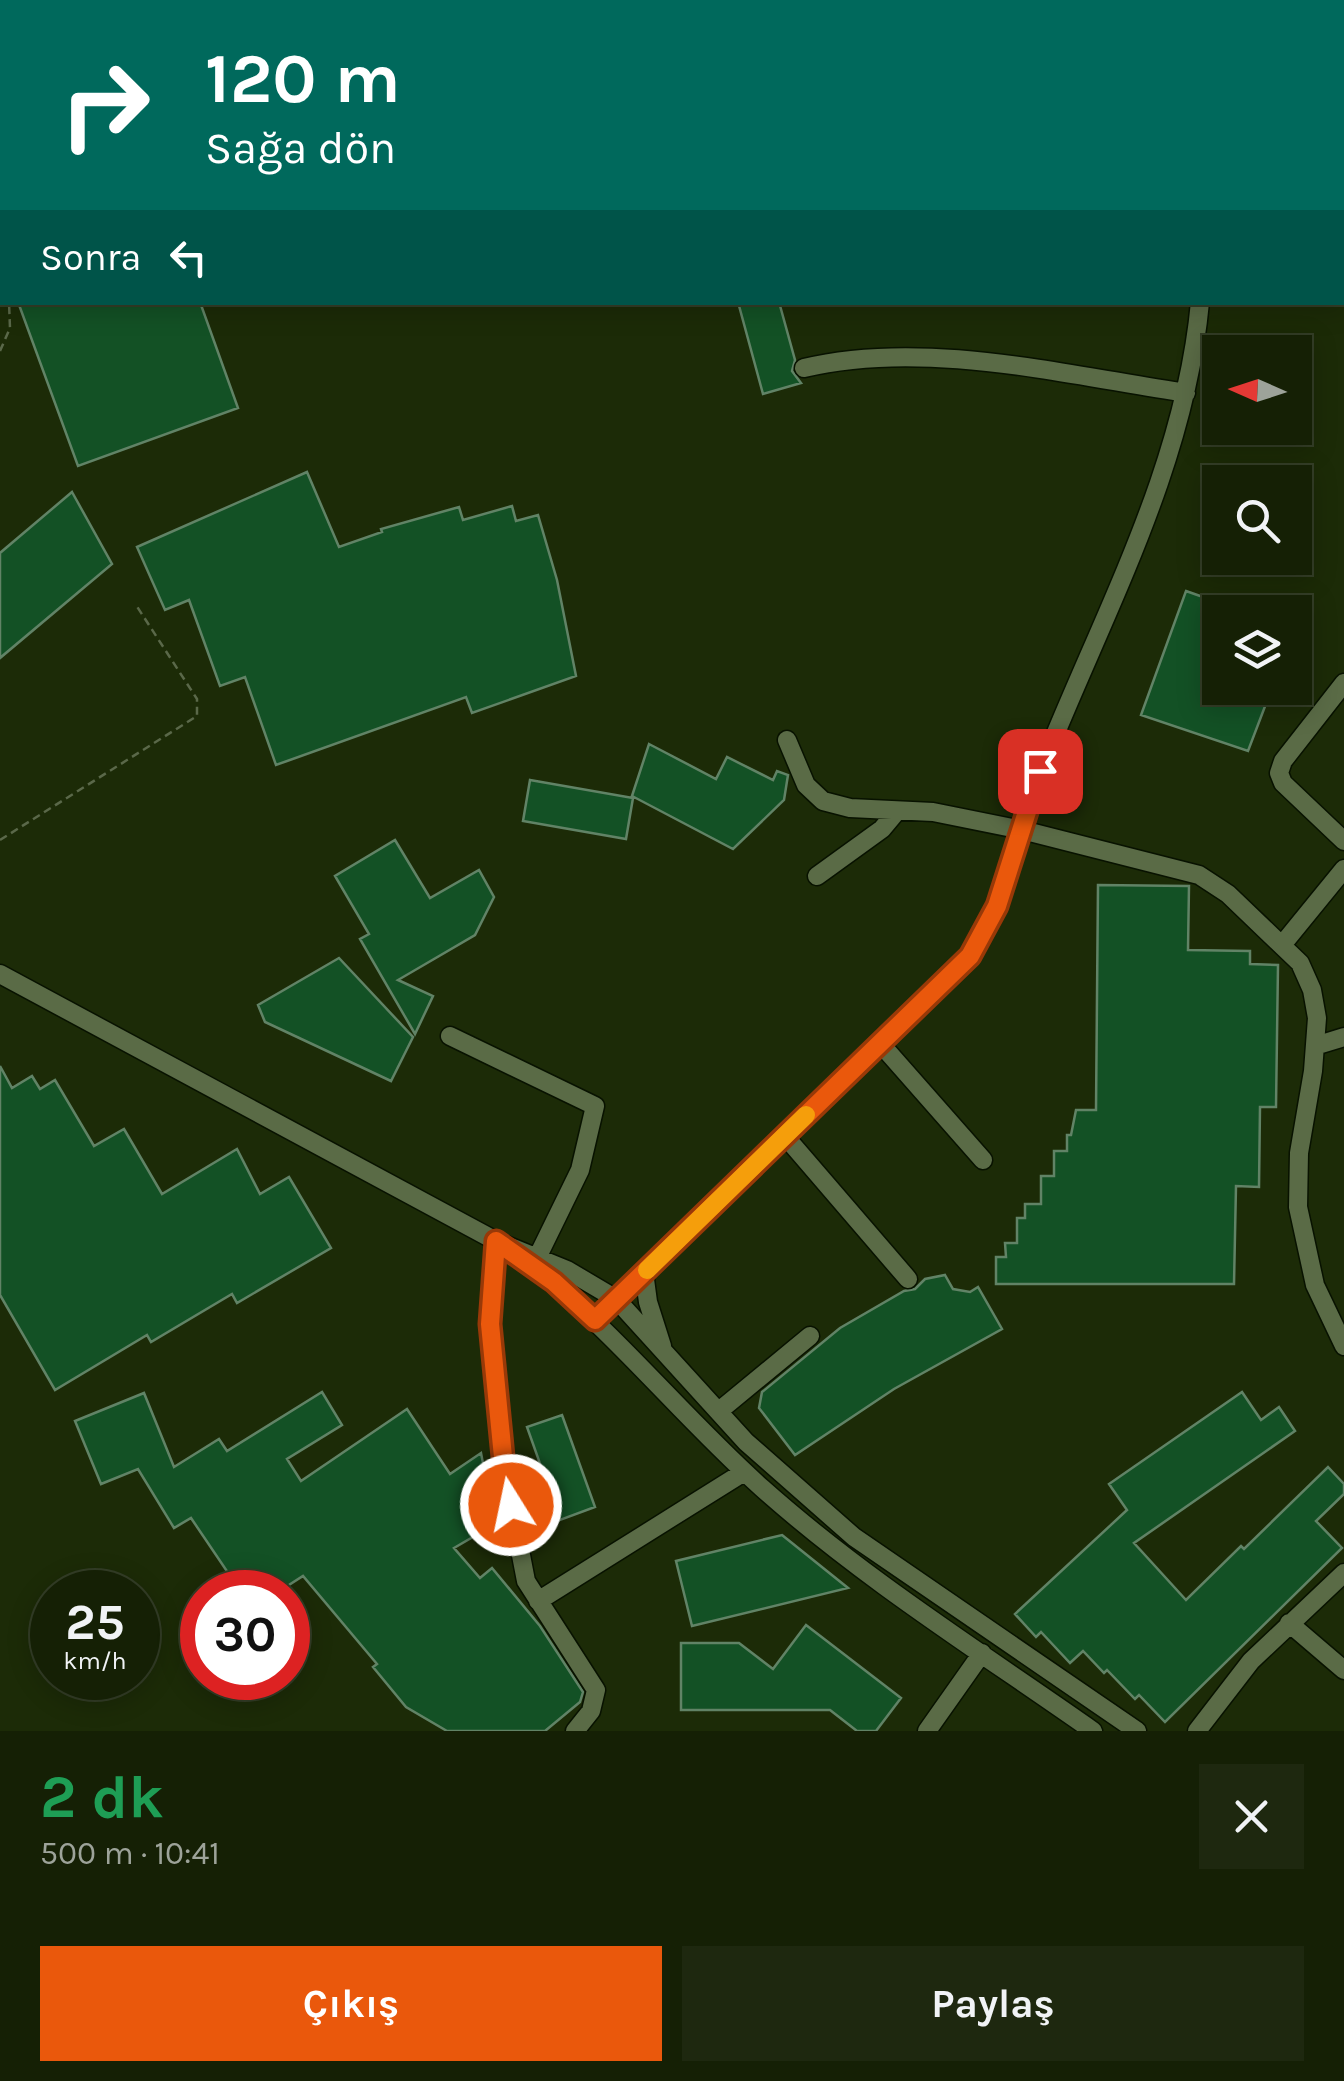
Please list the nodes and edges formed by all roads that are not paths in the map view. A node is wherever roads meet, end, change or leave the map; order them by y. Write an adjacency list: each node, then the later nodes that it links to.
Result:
1 (1200, 305): 3 (street)
2 (804, 368): 3 (street)
3 (1186, 393): 7 (street)
4 (1344, 684): 8 (street)
5 (787, 740): 6 (street)
6 (897, 811): 7 (street); 10 (street)
7 (1022, 830): 11 (street); 15 (street)
8 (1344, 841)
9 (1344, 869): 11 (street)
10 (817, 876)
11 (1282, 945): 16 (street)
12 (0, 974): 19 (street)
13 (450, 1036): 20 (street)
14 (1344, 1038): 16 (street)
15 (880, 1043): 17 (street); 18 (street)
16 (1315, 1046): 26 (street)
17 (785, 1136): 21 (street); 22 (street)
18 (983, 1160)
19 (498, 1242): 20 (street); 24 (street); 31 (street)
20 (537, 1258): 23 (street)
21 (644, 1272): 23 (street); 27 (street)
22 (908, 1279)
23 (616, 1299): 24 (street); 27 (street)
24 (595, 1320): 29 (street)
25 (810, 1336): 28 (street)
26 (1344, 1346)
27 (664, 1351): 28 (street)
28 (718, 1411): 38 (street)
29 (744, 1472): 31 (street); 33 (street)
30 (1344, 1572): 32 (street)
31 (538, 1602): 35 (street)
32 (1288, 1624): 34 (street); 39 (street)
33 (982, 1653): 36 (street); 37 (street)
34 (1344, 1670)
35 (574, 1731)
36 (927, 1731)
37 (1093, 1731)
38 (1137, 1731)
39 (1197, 1731)

